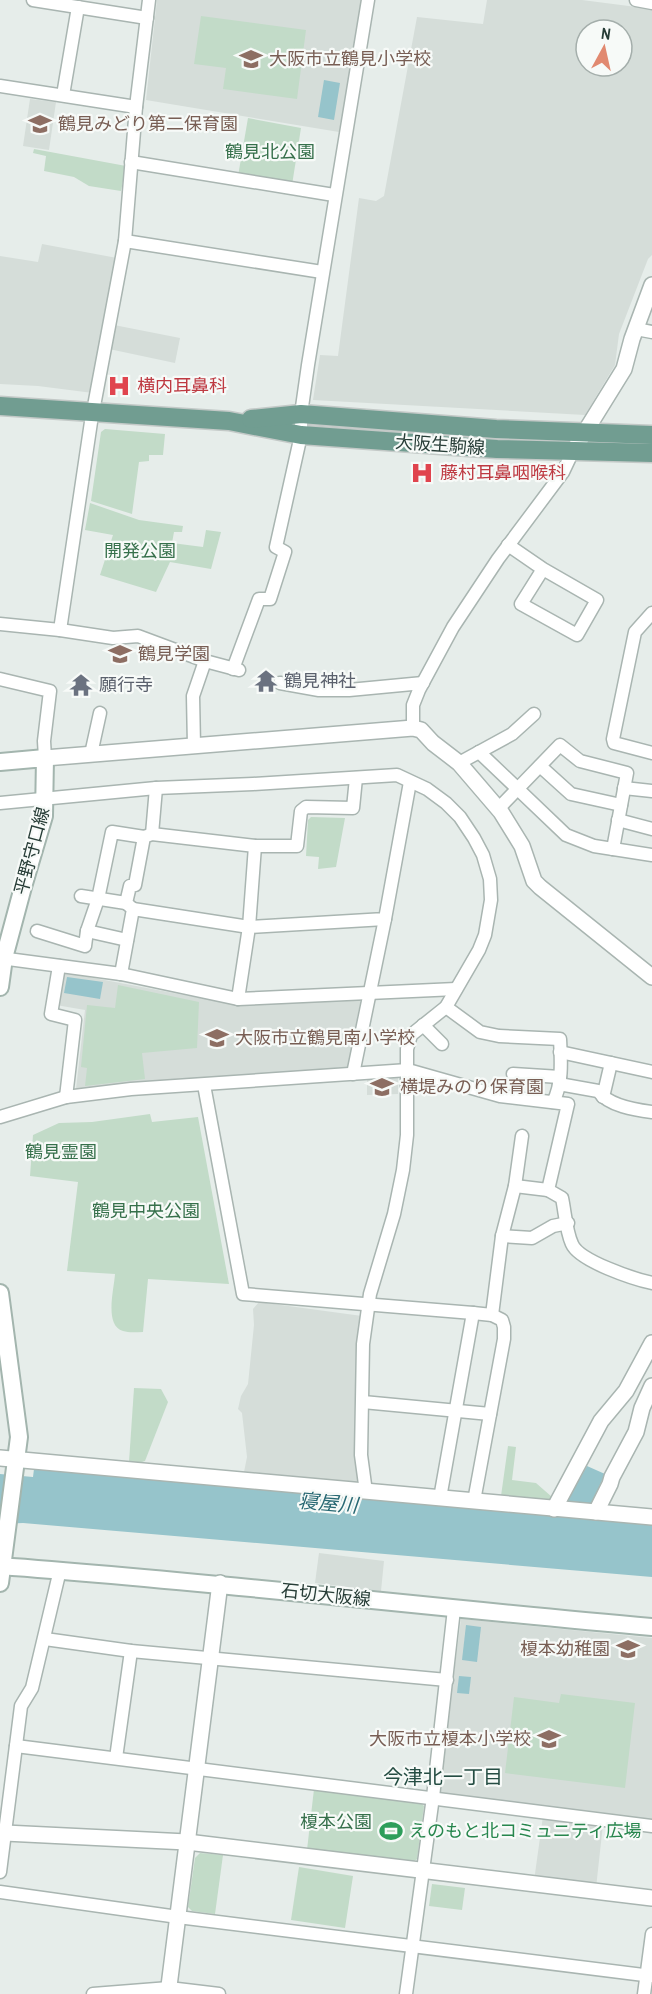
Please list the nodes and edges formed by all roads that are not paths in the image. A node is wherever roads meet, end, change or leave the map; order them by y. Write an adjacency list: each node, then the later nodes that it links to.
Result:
1 (33, 0): 6 (street)
2 (149, 0): 7 (street)
3 (368, 0): 12 (street)
4 (636, 0): 5 (street)
5 (652, 3)
6 (78, 7): 7 (street); 9 (street)
7 (147, 18): 10 (street)
8 (0, 86): 9 (street)
9 (63, 95): 10 (street)
10 (136, 107): 11 (street)
11 (131, 162): 12 (street); 13 (street)
12 (334, 195): 14 (street)
13 (125, 241): 14 (street); 19 (street)
14 (322, 272): 20 (street)
15 (652, 285): 16 (street)
16 (636, 329): 17 (street); 22 (street)
17 (652, 332)
18 (0, 406): 19 (main road, 大阪生駒線)
19 (93, 412): 21 (main road, 大阪生駒線); 31 (street)
20 (301, 414): 21 (main road, 大阪生駒線); 22 (main road, 大阪生駒線); 23 (street)
21 (229, 421): 23 (main road, 大阪生駒線)
22 (584, 434): 24 (main road, 大阪生駒線); 25 (street)
23 (301, 435): 25 (main road, 大阪生駒線); 32 (street)
24 (652, 435)
25 (572, 453): 26 (main road, 大阪生駒線); 27 (street)
26 (652, 453)
27 (508, 545): 28 (street); 35 (street)
28 (543, 569): 28 (street)
29 (652, 614): 41 (street)
30 (0, 624): 31 (street)
31 (60, 630): 32 (street)
32 (205, 661): 39 (street)
33 (0, 679): 43 (street)
34 (280, 683): 35 (street)
35 (423, 683): 38 (street)
36 (100, 713): 42 (street)
37 (534, 714): 40 (street)
38 (413, 728): 39 (street); 45 (street)
39 (194, 746): 42 (street)
40 (479, 752): 45 (street); 51 (street)
41 (652, 753)
42 (91, 754): 43 (street)
43 (45, 758): 44 (main road); 53 (main road, 平野守口線)
44 (0, 762)
45 (459, 763): 56 (street)
46 (540, 766): 50 (street); 51 (street); 55 (street)
47 (356, 778): 48 (street); 49 (street); 60 (street)
48 (410, 782): 66 (street); 76 (street)
49 (156, 788): 53 (street); 59 (street)
50 (624, 788): 52 (street); 55 (street)
51 (518, 790): 56 (street); 61 (street)
52 (652, 792)
53 (46, 798): 54 (street); 71 (main road, 平野守口線)
54 (0, 803)
55 (621, 805): 57 (street)
56 (498, 809): 74 (street)
57 (618, 820): 58 (street); 61 (street)
58 (652, 829)
59 (148, 835): 60 (street); 64 (street); 65 (street)
60 (255, 846): 67 (street)
61 (613, 849): 62 (street)
62 (652, 855)
63 (81, 896): 64 (street)
64 (98, 899): 65 (street); 69 (street)
65 (130, 906): 67 (street); 70 (street)
66 (385, 919): 67 (street); 77 (street)
67 (249, 927): 78 (street)
68 (37, 931): 69 (street)
69 (87, 931): 70 (street)
70 (127, 940): 73 (street)
71 (2, 958): 72 (street); 75 (main road, 平野守口線)
72 (59, 966): 73 (street); 90 (street)
73 (121, 974): 78 (street)
74 (652, 977)
75 (0, 987)
76 (456, 990): 77 (street); 79 (street)
77 (370, 994): 78 (street); 86 (street)
78 (238, 999)
79 (446, 1007): 80 (street); 82 (street)
80 (423, 1025): 81 (street); 84 (street)
81 (442, 1044)
82 (560, 1052): 83 (street); 88 (street)
83 (611, 1063): 85 (street); 91 (street)
84 (408, 1070): 86 (street); 92 (street); 102 (street)
85 (652, 1072)
86 (353, 1074): 89 (street)
87 (513, 1074): 88 (street)
88 (560, 1081): 91 (street); 92 (street)
89 (204, 1085): 90 (street); 102 (street)
90 (66, 1097): 94 (street)
91 (603, 1097): 93 (street)
92 (553, 1102): 97 (street)
93 (652, 1112)
94 (0, 1117)
95 (522, 1136): 96 (street)
96 (515, 1186): 97 (street); 99 (street)
97 (549, 1190): 98 (street)
98 (568, 1223): 99 (street); 100 (street)
99 (502, 1236): 104 (street)
100 (652, 1283)
101 (0, 1293): 110 (main road)
102 (369, 1304): 103 (street); 107 (street)
103 (473, 1313): 104 (street); 108 (street)
104 (492, 1315): 109 (street)
105 (652, 1343): 114 (street)
106 (652, 1386): 115 (street)
107 (363, 1402): 108 (street); 111 (street)
108 (456, 1409): 109 (street); 112 (street)
109 (490, 1414): 113 (street)
110 (10, 1462): 111 (street); 118 (main road)
111 (366, 1492): 112 (street)
112 (440, 1498): 113 (street)
113 (474, 1501): 114 (street)
114 (558, 1509): 115 (street)
115 (592, 1512): 116 (street)
116 (652, 1517)
117 (60, 1570): 118 (main road, 石切大阪線); 119 (main road, 石切大阪線); 122 (street)
118 (0, 1572)
119 (220, 1583): 120 (main road, 石切大阪線); 124 (street)
120 (454, 1609): 121 (main road, 石切大阪線); 125 (street)
121 (652, 1627)
122 (45, 1640): 123 (street); 126 (street)
123 (131, 1651): 124 (street); 127 (street)
124 (210, 1658): 125 (street); 128 (street)
125 (447, 1680): 129 (street)
126 (16, 1746): 127 (street); 131 (street)
127 (116, 1758): 128 (street)
128 (197, 1767): 129 (street); 132 (street)
129 (433, 1797): 130 (street); 133 (street)
130 (652, 1826)
131 (2, 1833): 132 (street); 134 (street)
132 (187, 1842): 133 (street); 137 (street)
133 (424, 1870): 136 (street); 139 (street)
134 (0, 1872)
135 (0, 1892): 137 (street)
136 (652, 1898)
137 (178, 1917): 139 (street); 141 (street)
138 (652, 1934): 140 (street)
139 (412, 1947): 140 (street); 146 (street)
140 (649, 1976): 147 (street)
141 (169, 1991): 142 (street); 143 (street)
142 (140, 1992): 144 (street)
143 (191, 1992): 145 (street)
144 (93, 1994)
145 (219, 1994)
146 (406, 1994)
147 (644, 1994)

